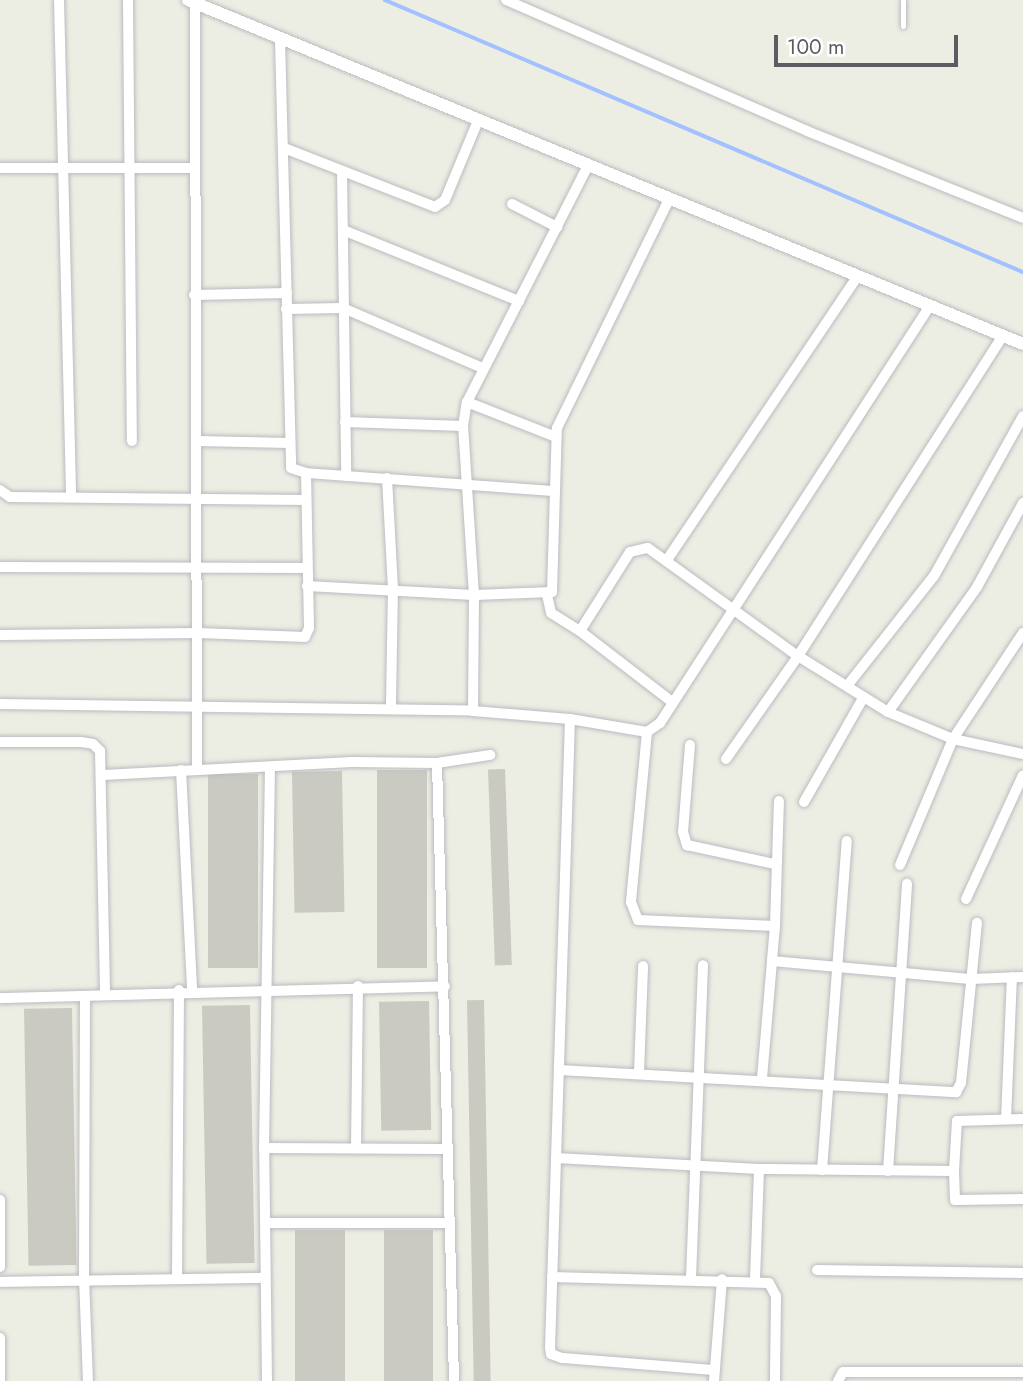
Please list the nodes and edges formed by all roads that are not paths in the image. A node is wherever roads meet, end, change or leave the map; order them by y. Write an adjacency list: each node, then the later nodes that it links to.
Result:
1 (59, 0): 14 (street)
2 (128, 0): 12 (street)
3 (506, 0): 18 (street)
4 (903, 0): 6 (lane)
5 (192, 1): 7 (street); 13 (street)
6 (903, 26)
7 (280, 40): 8 (street); 9 (street)
8 (477, 123): 10 (street); 15 (street)
9 (284, 148): 15 (street); 22 (street)
10 (589, 164): 16 (street); 19 (street)
11 (0, 168): 14 (street)
12 (130, 168): 13 (street); 14 (street); 36 (street)
13 (193, 168): 23 (street)
14 (63, 169): 45 (street)
15 (342, 171): 20 (street)
16 (669, 199): 21 (street); 35 (street)
17 (512, 204): 19 (street)
18 (1023, 218)
19 (556, 227): 24 (street)
20 (343, 230): 24 (street); 26 (street)
21 (857, 277): 25 (street); 49 (street)
22 (287, 293): 23 (street); 27 (street)
23 (194, 295): 37 (street)
24 (519, 301): 30 (street)
25 (929, 307): 28 (street); 57 (street)
26 (343, 308): 27 (street); 30 (street); 33 (street)
27 (286, 310): 38 (street)
28 (1002, 337): 29 (street); 62 (street)
29 (1023, 344)
30 (482, 368): 31 (street)
31 (467, 402): 34 (street); 35 (street)
32 (1023, 416): 63 (street)
33 (345, 422): 34 (street); 40 (street)
34 (464, 426): 42 (street)
35 (556, 437): 44 (street)
36 (132, 441)
37 (197, 441): 38 (street); 46 (street)
38 (289, 443): 39 (street)
39 (306, 473): 40 (street); 47 (street)
40 (346, 476): 41 (street)
41 (387, 478): 42 (street); 54 (street)
42 (466, 485): 44 (street); 55 (street)
43 (0, 489): 45 (street)
44 (554, 491): 56 (street)
45 (71, 497): 46 (street)
46 (196, 497): 47 (street); 52 (street)
47 (305, 500): 51 (street)
48 (1023, 503): 70 (street)
49 (667, 560): 57 (street); 58 (street)
50 (0, 567): 52 (street)
51 (307, 568): 52 (street); 53 (street)
52 (198, 570): 59 (street)
53 (307, 586): 54 (street); 59 (street)
54 (393, 588): 55 (street); 68 (street)
55 (474, 595): 56 (street); 69 (street)
56 (547, 595): 58 (street)
57 (733, 608): 62 (street); 65 (street)
58 (580, 631): 65 (street)
59 (198, 633): 61 (street); 66 (street)
60 (1023, 633): 73 (street)
61 (0, 635)
62 (798, 656): 63 (street); 78 (street)
63 (847, 686): 64 (street)
64 (863, 698): 70 (street); 86 (street)
65 (670, 701): 72 (street)
66 (198, 704): 67 (street); 68 (street); 81 (street)
67 (0, 705)
68 (391, 708): 69 (street)
69 (473, 711): 71 (street)
70 (888, 712): 73 (street)
71 (570, 719): 72 (street); 109 (street)
72 (646, 732): 93 (street)
73 (953, 739): 76 (street); 89 (street)
74 (0, 742): 83 (street)
75 (690, 744): 88 (street)
76 (1023, 754)
77 (490, 755): 79 (street)
78 (726, 759)
79 (437, 763): 80 (street); 102 (street)
80 (270, 767): 81 (street); 103 (street)
81 (197, 768): 82 (street)
82 (181, 770): 83 (street); 105 (street)
83 (103, 775): 106 (street)
84 (1023, 775): 91 (street)
85 (779, 802): 88 (street)
86 (804, 803)
87 (847, 841): 96 (street)
88 (775, 864): 93 (street)
89 (900, 865)
90 (907, 884): 98 (street)
91 (965, 899)
92 (976, 923): 100 (street)
93 (775, 926): 94 (street)
94 (772, 961): 96 (street); 112 (street)
95 (702, 965): 111 (street)
96 (838, 965): 98 (street); 113 (street)
97 (643, 966): 110 (street)
98 (897, 971): 100 (street); 114 (street)
99 (1017, 977): 100 (street); 115 (street)
100 (970, 979): 114 (street)
101 (358, 986): 102 (street); 103 (street); 118 (street)
102 (445, 986): 119 (street)
103 (267, 987): 105 (street); 117 (street)
104 (179, 990): 105 (street); 106 (street); 136 (street)
105 (192, 990)
106 (105, 995): 107 (street)
107 (85, 996): 108 (street); 135 (street)
108 (0, 998)
109 (559, 1070): 110 (street); 120 (street)
110 (639, 1072): 111 (street)
111 (695, 1074): 112 (street); 121 (street)
112 (762, 1077): 113 (street)
113 (826, 1082): 114 (street); 123 (street)
114 (891, 1085): 124 (street)
115 (1006, 1119): 116 (street); 125 (street)
116 (1023, 1119)
117 (264, 1148): 118 (street); 128 (street)
118 (356, 1149): 119 (street)
119 (445, 1149): 129 (street)
120 (556, 1158): 121 (street); 134 (street)
121 (693, 1166): 122 (street); 138 (street)
122 (759, 1169): 123 (street); 140 (street)
123 (822, 1170): 124 (street)
124 (888, 1171): 125 (street)
125 (954, 1171): 126 (street)
126 (1023, 1199)
127 (0, 1200): 130 (street)
128 (266, 1223): 129 (street); 137 (street)
129 (448, 1223): 148 (street)
130 (1, 1244): 131 (street)
131 (0, 1267)
132 (817, 1270): 133 (street)
133 (1023, 1273)
134 (552, 1277): 138 (street); 144 (street)
135 (84, 1278): 136 (street); 141 (street); 146 (street)
136 (177, 1278): 137 (street)
137 (265, 1278): 147 (street)
138 (691, 1278): 139 (street)
139 (722, 1279): 140 (street); 144 (street)
140 (755, 1279): 149 (street)
141 (0, 1282)
142 (0, 1338): 145 (street)
143 (1023, 1373): 150 (street)
144 (715, 1376)
145 (1, 1381)
146 (88, 1381)
147 (267, 1381)
148 (454, 1381)
149 (775, 1381)
150 (838, 1381)

